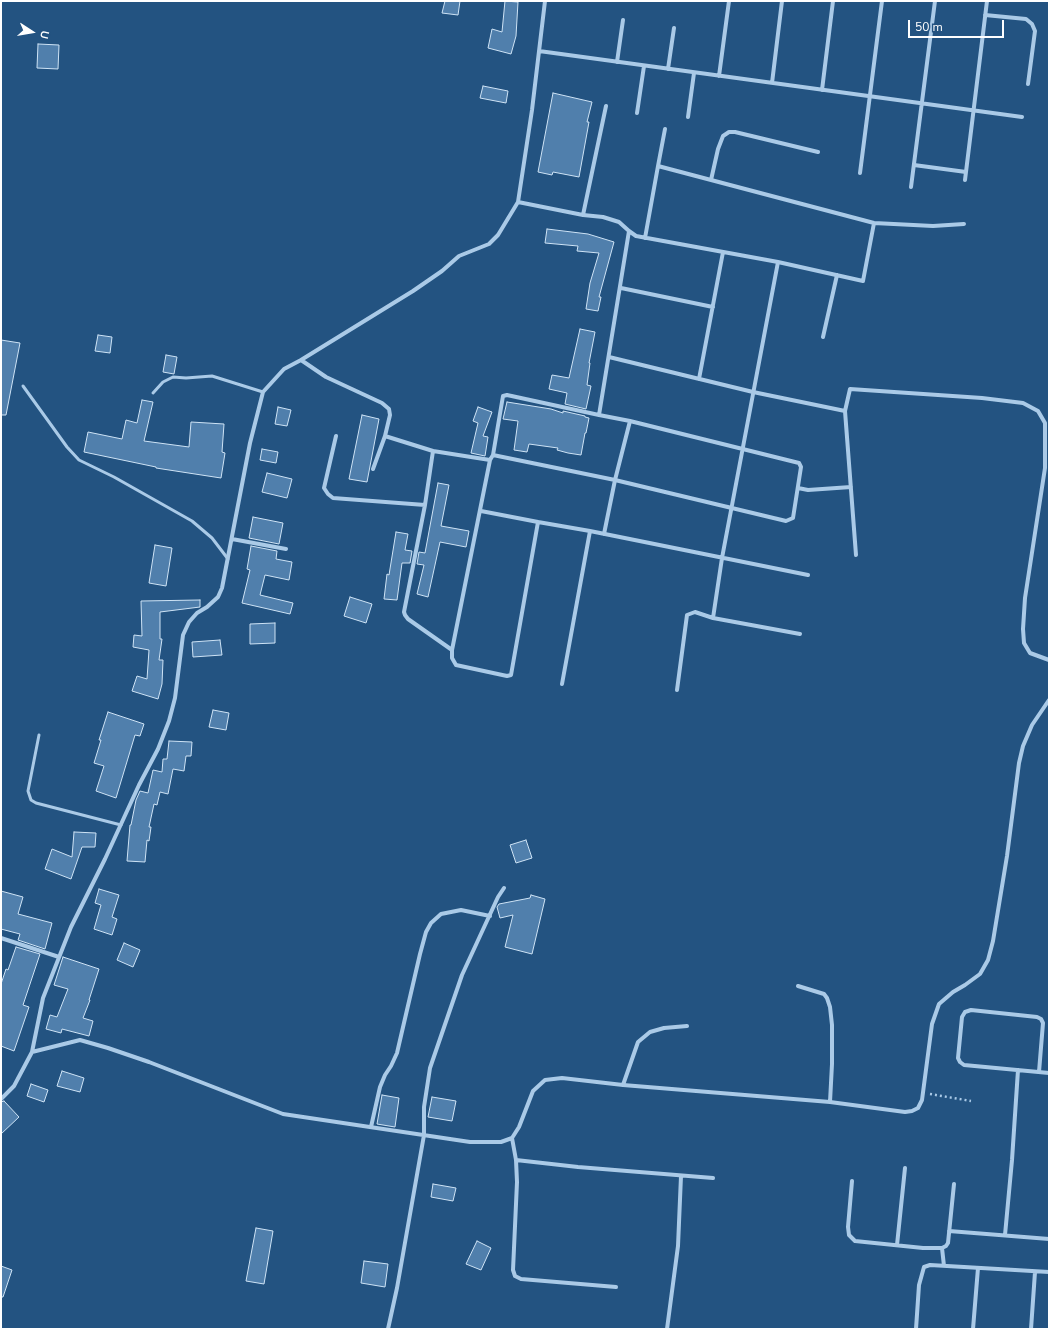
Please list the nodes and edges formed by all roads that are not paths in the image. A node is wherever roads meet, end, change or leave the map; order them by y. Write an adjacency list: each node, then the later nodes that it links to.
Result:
1 (545, 1): 11 (street)
2 (729, 1): 16 (street)
3 (782, 1): 17 (street)
4 (833, 1): 19 (street)
5 (882, 1): 20 (street)
6 (935, 1): 21 (street)
7 (987, 1): 8 (street)
8 (985, 15): 18 (street); 23 (street)
9 (623, 20): 12 (street)
10 (674, 28): 14 (street)
11 (539, 51): 12 (street); 36 (street)
12 (617, 62): 13 (street)
13 (644, 66): 14 (street); 24 (street)
14 (668, 69): 15 (street)
15 (694, 73): 16 (street); 25 (street)
16 (719, 76): 17 (street)
17 (772, 83): 19 (street)
18 (1028, 84)
19 (822, 90): 20 (street)
20 (870, 96): 21 (street); 32 (street)
21 (922, 104): 23 (street); 29 (street)
22 (606, 106): 37 (street)
23 (974, 111): 26 (street); 31 (street)
24 (637, 112)
25 (688, 117)
26 (1022, 117)
27 (665, 129): 30 (street)
28 (818, 152): 33 (street)
29 (914, 165): 31 (street); 35 (street)
30 (658, 166): 33 (street); 41 (street)
31 (966, 172): 34 (street)
32 (860, 173)
33 (712, 180): 38 (street)
34 (964, 180)
35 (911, 187)
36 (518, 202): 37 (street); 49 (street)
37 (583, 215): 40 (street)
38 (874, 223): 39 (street); 44 (street)
39 (964, 224)
40 (630, 231): 41 (street); 45 (street)
41 (645, 238): 42 (street)
42 (723, 252): 43 (street); 46 (street)
43 (778, 262): 44 (street); 53 (street)
44 (837, 275): 47 (street)
45 (621, 288): 46 (street); 48 (street)
46 (713, 307): 50 (street)
47 (823, 337)
48 (609, 357): 50 (street); 56 (street)
49 (301, 360): 52 (street); 59 (street)
50 (699, 378): 53 (street)
51 (23, 386): 77 (lane)
52 (263, 392): 54 (lane); 73 (street)
53 (753, 392): 55 (street); 60 (street)
54 (153, 393)
55 (845, 411): 65 (street); 82 (street)
56 (599, 415): 57 (street); 62 (street)
57 (630, 421): 60 (street); 64 (street)
58 (336, 436): 67 (street)
59 (385, 436): 61 (street); 63 (street)
60 (743, 449): 66 (street); 68 (street)
61 (433, 451): 62 (street); 67 (street)
62 (492, 458): 64 (street); 69 (street)
63 (373, 469)
64 (615, 480): 68 (street); 72 (street)
65 (851, 487): 66 (street); 75 (street)
66 (798, 488): 68 (street)
67 (425, 505): 81 (street)
68 (732, 508): 76 (street)
69 (481, 511): 70 (street); 81 (street)
70 (538, 522): 71 (street); 81 (street)
71 (590, 531): 72 (street); 83 (street)
72 (604, 534): 76 (street)
73 (232, 539): 74 (street); 77 (street)
74 (286, 548)
75 (856, 555)
76 (722, 558): 78 (street); 79 (street)
77 (228, 559): 87 (street)
78 (808, 575)
79 (713, 618): 80 (street); 84 (street)
80 (800, 634)
81 (452, 650)
82 (1049, 660)
83 (562, 684)
84 (677, 690)
85 (1049, 700): 100 (street)
86 (39, 735): 87 (lane)
87 (121, 825): 91 (street)
88 (504, 888): 89 (street)
89 (490, 916): 101 (street); 102 (street)
90 (1, 938): 91 (street)
91 (59, 957): 94 (street)
92 (798, 986): 100 (street)
93 (687, 1026): 98 (street)
94 (32, 1052): 99 (street); 101 (street)
95 (1018, 1070): 96 (street); 96 (street); 111 (street)
96 (1040, 1072): 97 (street)
97 (1049, 1073)
98 (623, 1085): 100 (street); 103 (street)
99 (1, 1098)
100 (830, 1102)
101 (371, 1127): 102 (street)
102 (424, 1135): 103 (street); 120 (street)
103 (512, 1138): 104 (street)
104 (516, 1160): 106 (street); 119 (street)
105 (905, 1168): 113 (street)
106 (681, 1176): 107 (street); 121 (street)
107 (713, 1178)
108 (852, 1181): 113 (street)
109 (954, 1184): 110 (street)
110 (949, 1231): 111 (street); 114 (street)
111 (1005, 1235): 112 (street)
112 (1049, 1239)
113 (897, 1245): 114 (street)
114 (942, 1248): 115 (street)
115 (944, 1266): 116 (street); 122 (street)
116 (978, 1268): 117 (street); 123 (street)
117 (1035, 1272): 118 (street); 124 (street)
118 (1049, 1272)
119 (616, 1287)
120 (388, 1329)
121 (667, 1329)
122 (916, 1329)
123 (973, 1329)
124 (1031, 1329)

